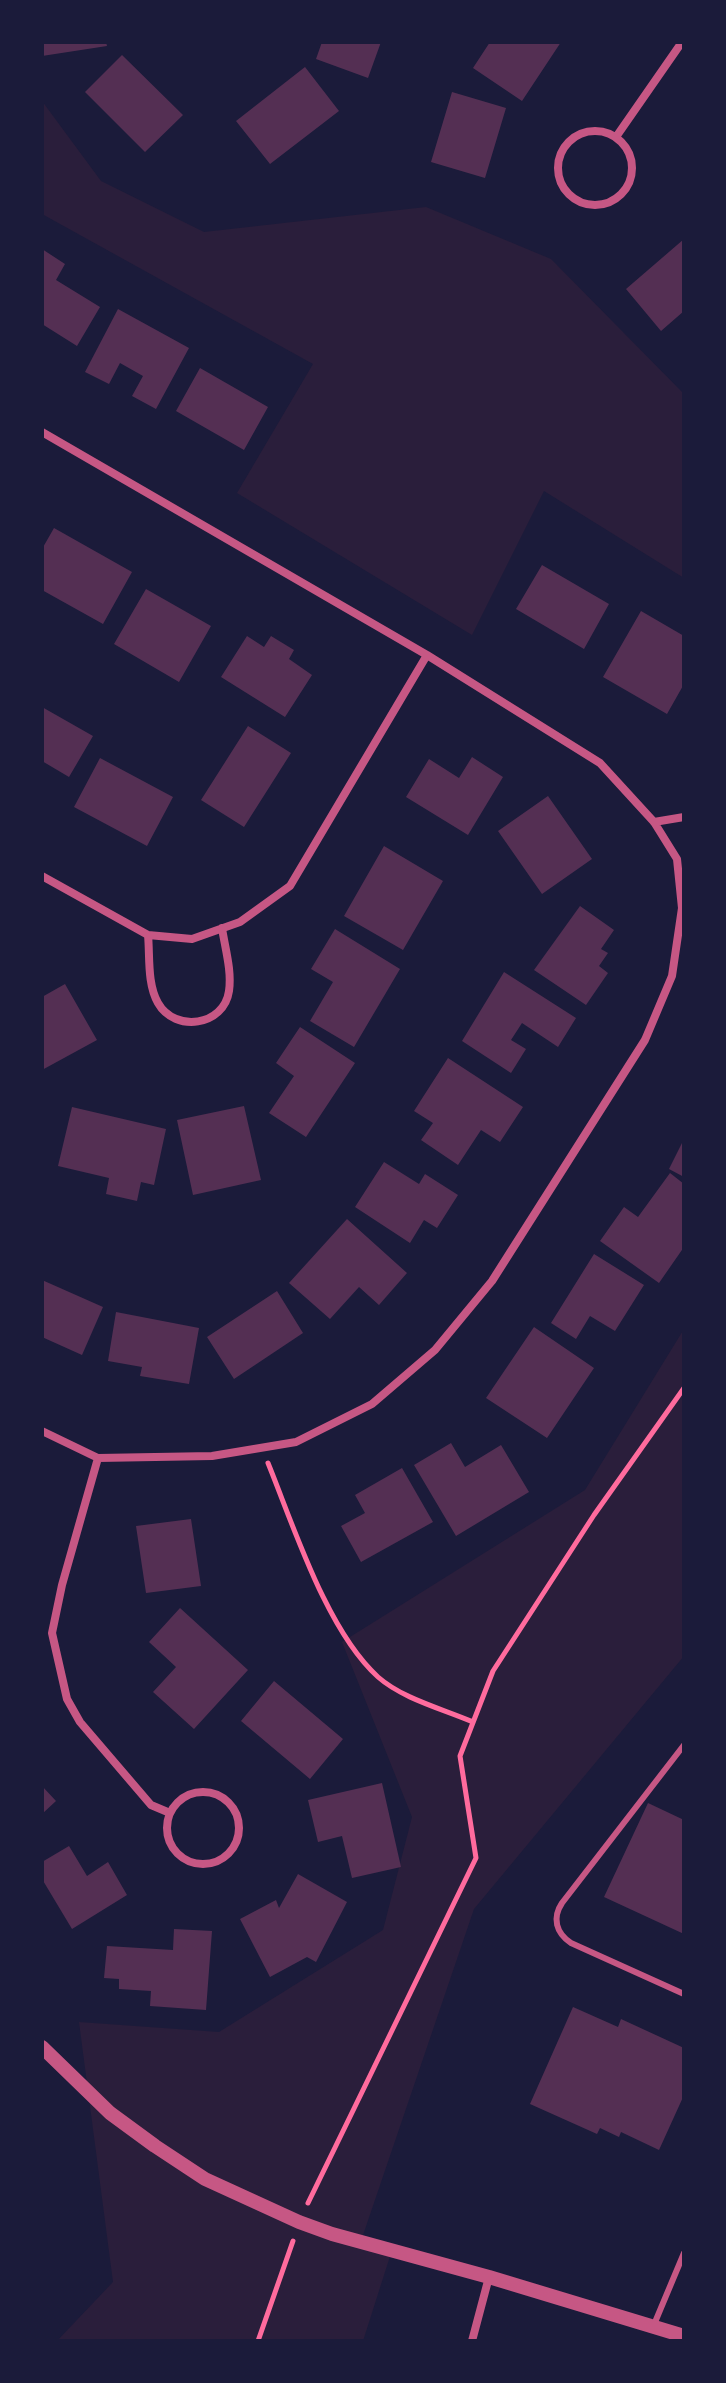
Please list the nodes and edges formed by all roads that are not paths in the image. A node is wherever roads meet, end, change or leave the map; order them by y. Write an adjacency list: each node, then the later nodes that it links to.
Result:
1 (682, 42): 2 (street)
2 (616, 137): 2 (street)
3 (42, 432): 4 (street)
4 (427, 655): 6 (street); 9 (street)
5 (684, 817): 6 (street)
6 (654, 822): 8 (street)
7 (42, 876): 10 (street)
8 (682, 898): 12 (street)
9 (222, 928): 10 (street); 10 (street)
10 (148, 935)
11 (42, 1431): 12 (street)
12 (98, 1458): 14 (street)
13 (684, 1745): 15 (lane)
14 (170, 1813): 14 (street)
15 (684, 1994)
16 (42, 2047): 18 (street)
17 (684, 2253): 19 (lane)
18 (489, 2277): 19 (street); 21 (street)
19 (653, 2327): 20 (street)
20 (684, 2336)
21 (472, 2341)

